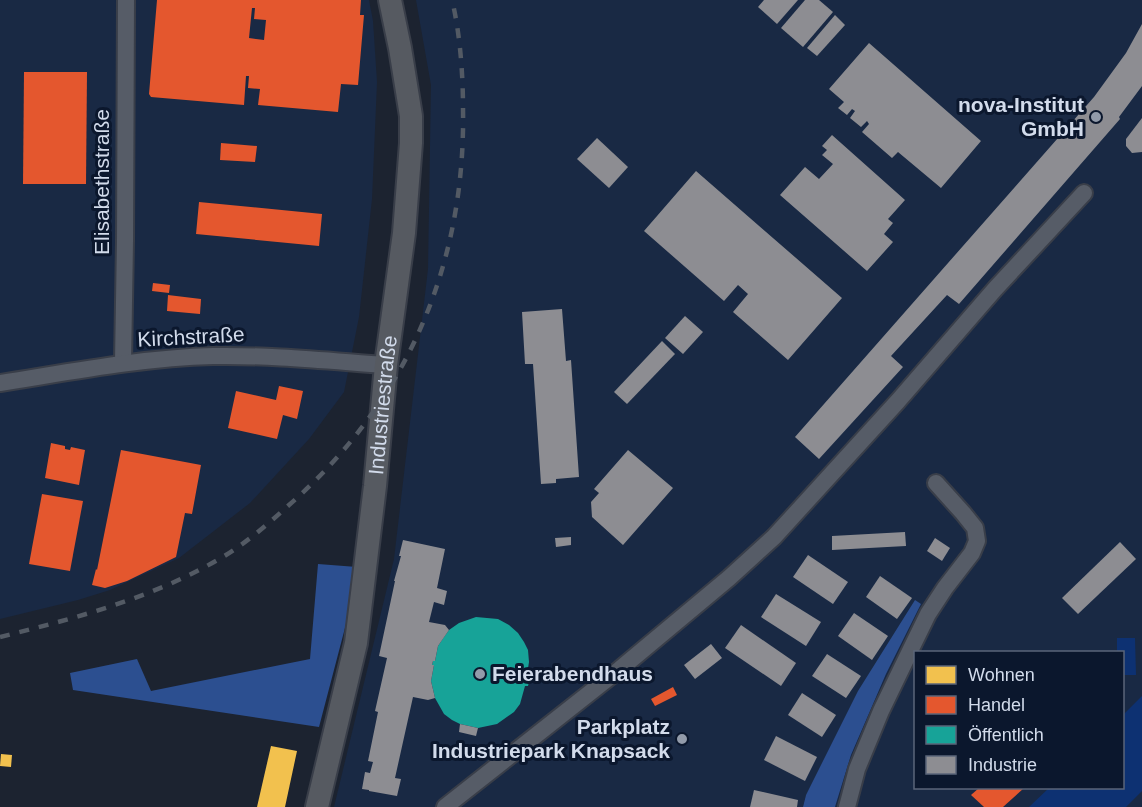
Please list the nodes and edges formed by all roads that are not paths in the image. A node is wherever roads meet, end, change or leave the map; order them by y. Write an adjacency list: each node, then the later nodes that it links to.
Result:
1 (126, 0): 4 (street, Elisabethstraße)
2 (390, 0): 5 (main road, Industriestraße)
3 (1084, 193): 9 (street)
4 (123, 363): 5 (street, Kirchstraße); 6 (street, Kirchstraße)
5 (386, 365): 8 (main road, Industriestraße)
6 (0, 383)
7 (936, 483): 10 (street)
8 (317, 807)
9 (445, 807)
10 (848, 807)

